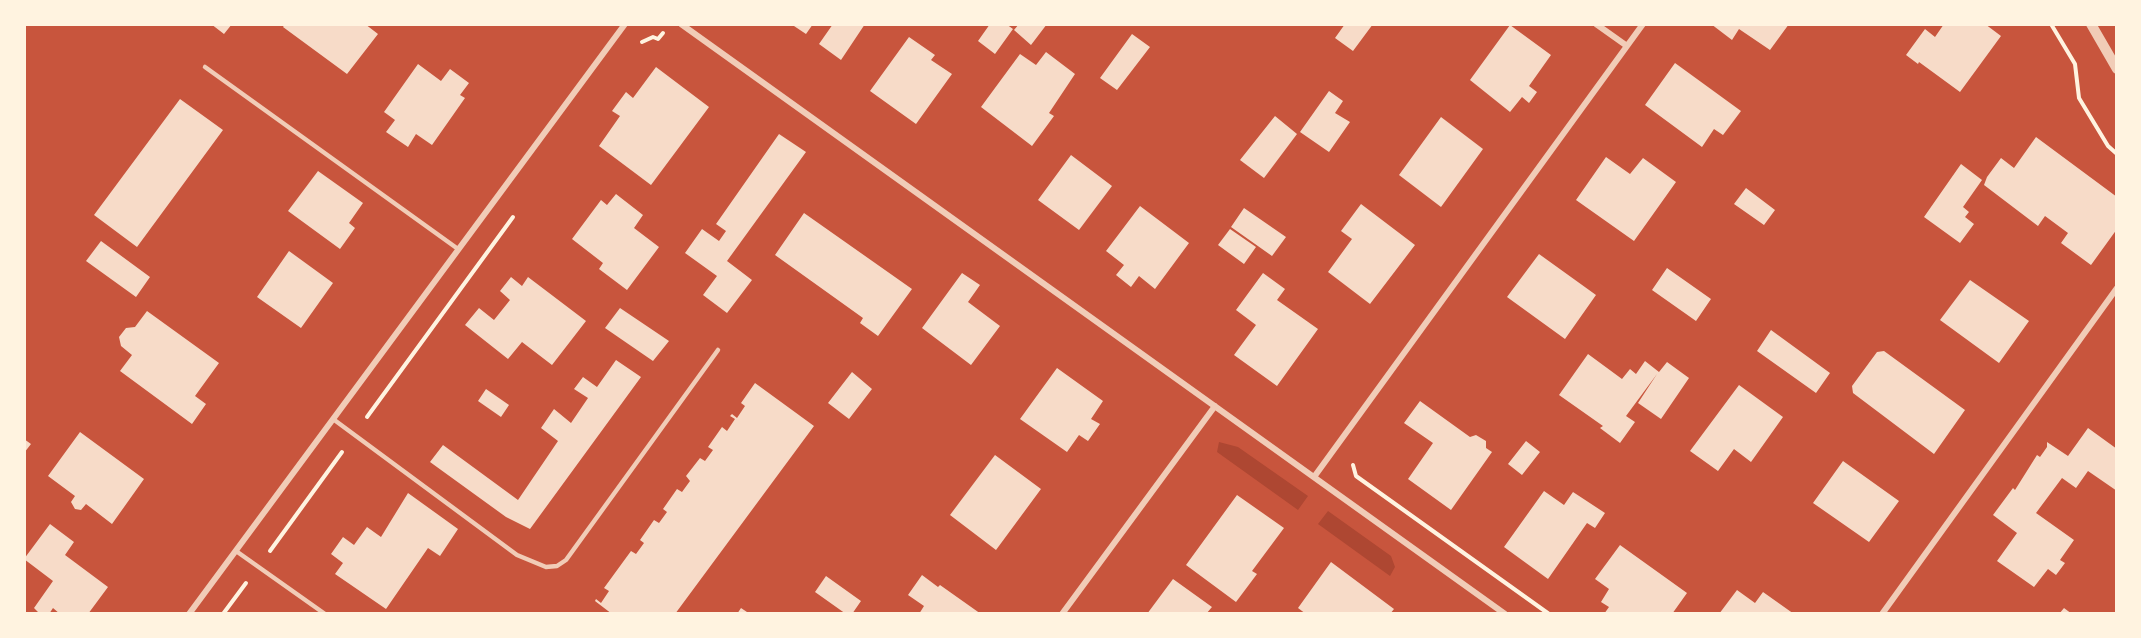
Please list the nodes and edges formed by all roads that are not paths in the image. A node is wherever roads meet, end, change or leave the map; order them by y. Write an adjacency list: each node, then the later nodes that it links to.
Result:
1 (625, 24): 9 (street)
2 (681, 24): 12 (street)
3 (1596, 24): 6 (street)
4 (1643, 24): 6 (street)
5 (2091, 24): 8 (street)
6 (1627, 46): 14 (street)
7 (206, 68): 9 (lane)
8 (2117, 69)
9 (458, 249): 13 (street)
10 (2117, 288): 20 (street)
11 (718, 350): 13 (lane)
12 (1215, 406): 14 (street); 18 (street)
13 (333, 419): 15 (street)
14 (1314, 477): 19 (street)
15 (236, 551): 16 (street); 17 (lane)
16 (189, 614)
17 (325, 614)
18 (1062, 614)
19 (1505, 614)
20 (1882, 614)

